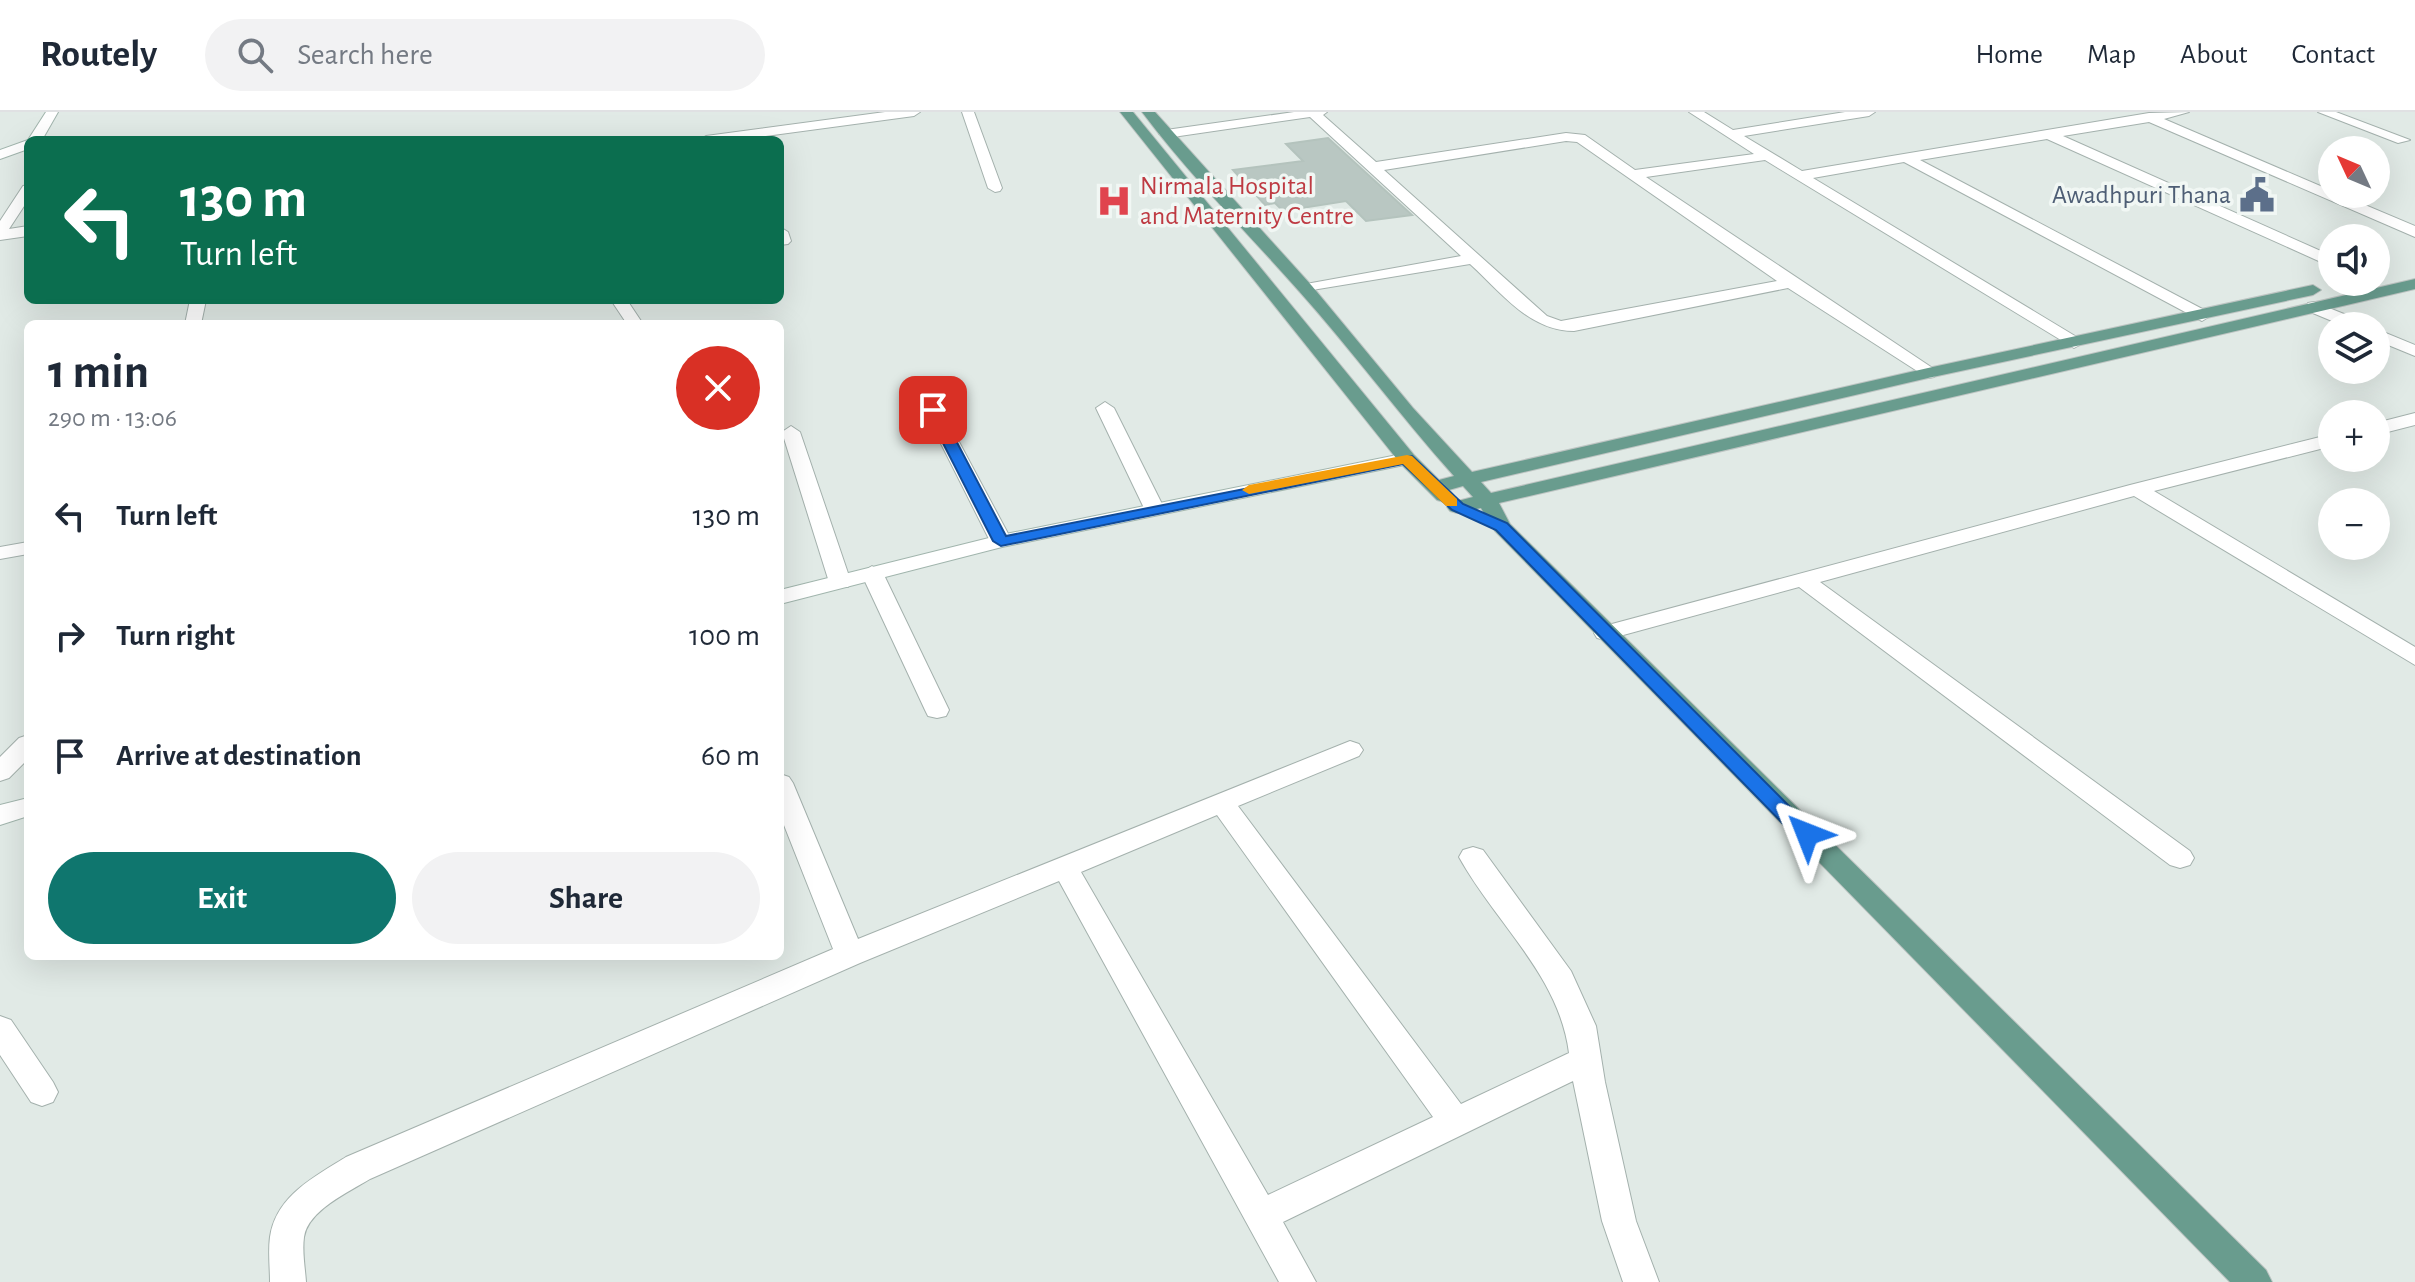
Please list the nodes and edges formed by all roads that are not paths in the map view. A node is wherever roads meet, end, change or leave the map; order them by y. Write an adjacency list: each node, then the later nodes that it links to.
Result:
1 (52, 112): 21 (street)
2 (783, 112): 17 (street)
3 (914, 112): 17 (street)
4 (968, 112): 31 (street)
5 (1126, 112): 54 (main road)
6 (1148, 112): 18 (main road)
7 (1276, 112): 18 (street)
8 (1315, 112): 18 (street); 28 (street)
9 (1695, 112): 19 (street)
10 (1784, 112): 16 (street)
11 (1869, 112): 16 (street)
12 (2136, 112): 15 (street)
13 (2183, 112): 15 (street)
14 (2324, 112): 23 (street)
15 (2151, 118): 20 (street); 34 (street)
16 (1802, 122): 19 (street)
17 (791, 128): 22 (street)
18 (1163, 130): 42 (main road)
19 (1731, 134): 26 (street)
20 (2050, 135): 27 (street); 36 (street)
21 (37, 136)
22 (753, 136)
23 (2403, 140)
24 (24, 146): 25 (street)
25 (0, 155)
26 (1767, 156): 29 (street); 30 (street)
27 (1906, 158): 30 (street); 46 (street)
28 (1373, 167): 29 (street); 37 (street)
29 (1635, 174): 40 (street)
30 (1798, 176): 48 (street)
31 (995, 188)
32 (24, 195): 35 (street)
33 (24, 231): 35 (street)
34 (2415, 232)
35 (0, 233)
36 (2318, 256)
37 (1471, 259): 40 (street); 42 (street)
38 (2415, 269): 39 (main road)
39 (2390, 273)
40 (1791, 283): 50 (street)
41 (2415, 284): 44 (main road)
42 (1306, 289): 53 (main road)
43 (2318, 289): 46 (main road)
44 (2314, 307): 45 (street); 63 (main road)
45 (2326, 312)
46 (2202, 316): 48 (main road)
47 (2390, 340): 49 (street)
48 (2074, 343): 50 (main road)
49 (2415, 351)
50 (1928, 373): 60 (main road)
51 (1105, 408): 65 (street)
52 (933, 410): 67 (street)
53 (1406, 412): 54 (main road); 60 (main road)
54 (1373, 417): 59 (main road)
55 (2415, 419): 56 (street)
56 (2390, 425)
57 (791, 432): 72 (street)
58 (2318, 444): 62 (street)
59 (1407, 459): 61 (main road); 65 (street)
60 (1467, 479): 61 (main road); 63 (main road)
61 (1434, 487): 64 (main road)
62 (2137, 489): 71 (street); 75 (street)
63 (1486, 499): 64 (main road); 66 (main road)
64 (1457, 507): 66 (main road)
65 (1154, 508): 67 (street)
66 (1502, 527): 74 (main road)
67 (1001, 541): 70 (street)
68 (24, 549): 69 (street)
69 (0, 553)
70 (872, 573): 72 (street); 76 (street)
71 (1803, 580): 74 (street); 85 (street)
72 (840, 582): 73 (street)
73 (784, 596)
74 (1605, 633): 96 (main road)
75 (2415, 657)
76 (937, 710)
77 (24, 748): 79 (street)
78 (1350, 750): 81 (street)
79 (0, 772)
80 (784, 793): 87 (street)
81 (1221, 802): 86 (street); 91 (street)
82 (24, 808): 83 (street)
83 (0, 815)
84 (1473, 857): 89 (street)
85 (2180, 858)
86 (1064, 866): 87 (street); 92 (street)
87 (850, 955): 93 (street)
88 (0, 1029): 90 (street)
89 (1586, 1060): 91 (street); 95 (street)
90 (42, 1092)
91 (1455, 1122): 92 (street)
92 (1260, 1216): 94 (street)
93 (288, 1282)
94 (1298, 1282)
95 (1641, 1282)
96 (2254, 1282)

